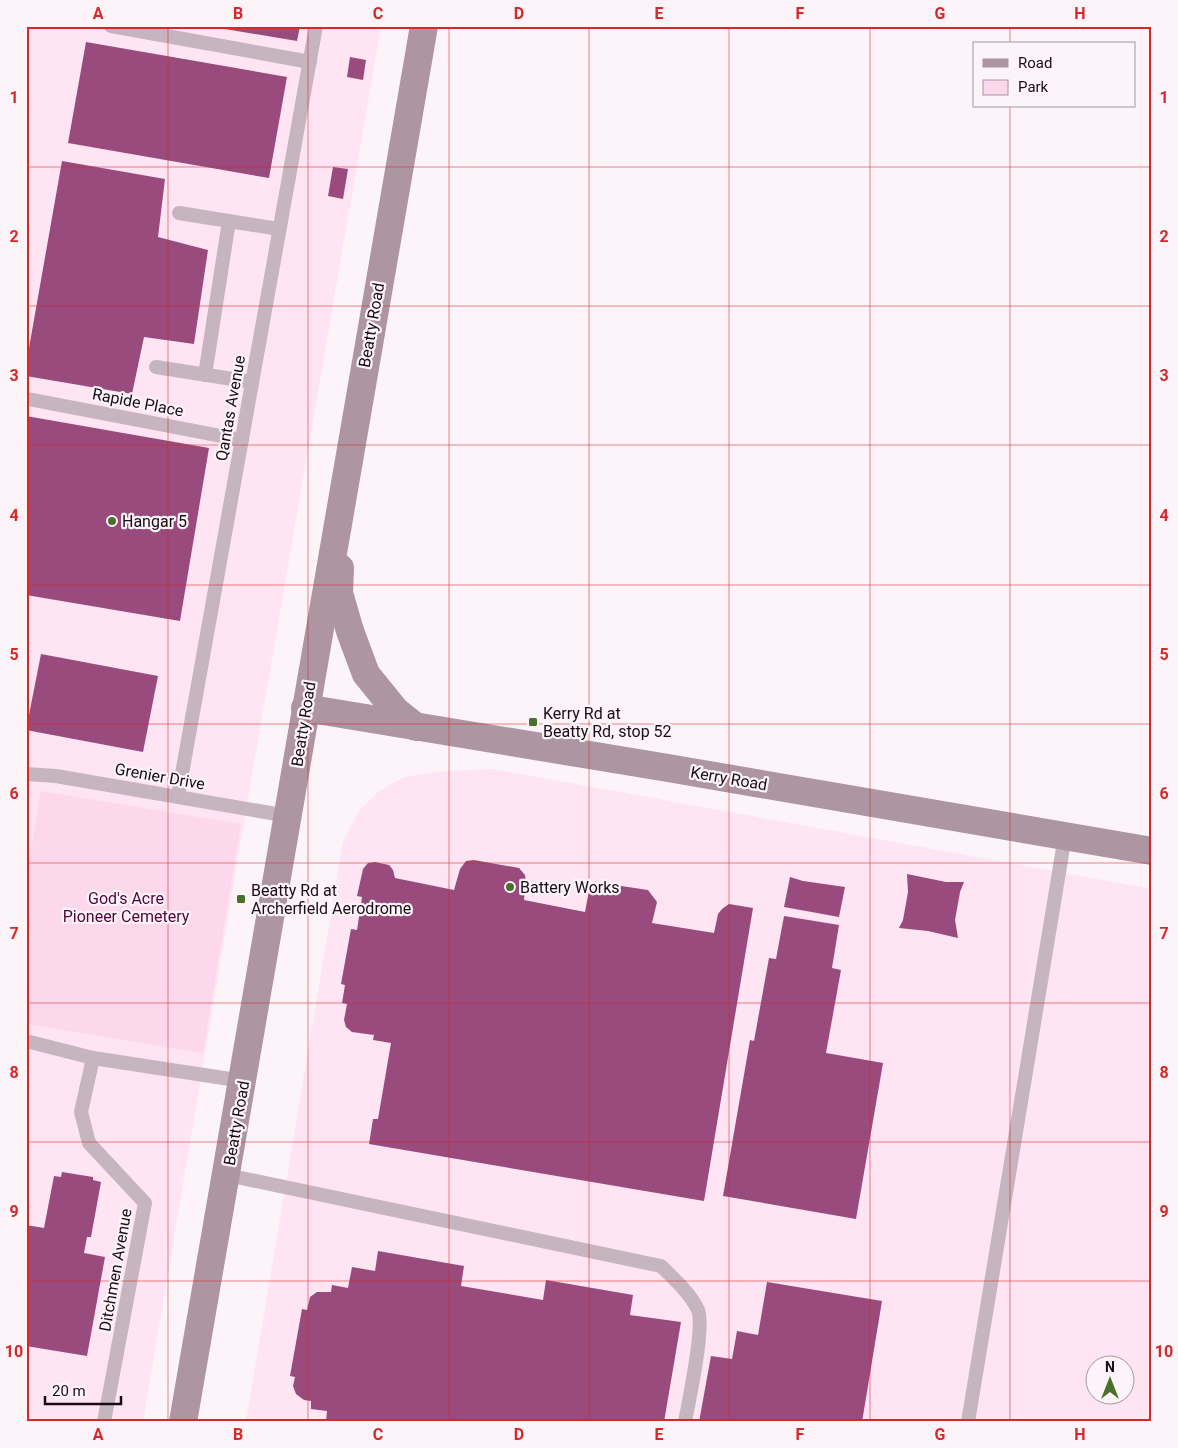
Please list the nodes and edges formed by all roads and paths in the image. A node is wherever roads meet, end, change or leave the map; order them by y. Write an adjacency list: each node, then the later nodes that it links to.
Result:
1 (111, 26): 4 (lane)
2 (316, 26): 4 (lane, Qantas Avenue)
3 (424, 26): 13 (main road, Beatty Road)
4 (310, 62): 7 (lane, Qantas Avenue)
5 (179, 213): 6 (lane)
6 (229, 221): 7 (lane); 9 (lane)
7 (280, 229): 10 (lane, Qantas Avenue)
8 (156, 367): 9 (lane)
9 (205, 375): 10 (lane)
10 (252, 382): 12 (lane, Qantas Avenue)
11 (28, 399): 12 (lane, Rapide Place)
12 (242, 440): 17 (lane, Qantas Avenue)
13 (344, 483): 14 (main road, Beatty Road); 15 (main road)
14 (305, 708): 15 (main road, Kerry Road); 18 (main road, Beatty Road)
15 (416, 727): 19 (main road, Kerry Road)
16 (26, 774): 17 (lane, Grenier Drive)
17 (178, 796): 18 (lane, Grenier Drive)
18 (288, 816): 23 (main road, Beatty Road)
19 (1064, 836): 20 (main road, Kerry Road); 28 (lane)
20 (1152, 851)
21 (26, 1041): 22 (lane)
22 (92, 1058): 23 (lane); 25 (lane, Ditchmen Avenue)
23 (243, 1081): 24 (main road, Beatty Road)
24 (227, 1175): 26 (main road, Beatty Road); 27 (lane)
25 (104, 1422)
26 (183, 1422)
27 (686, 1422)
28 (968, 1422)

